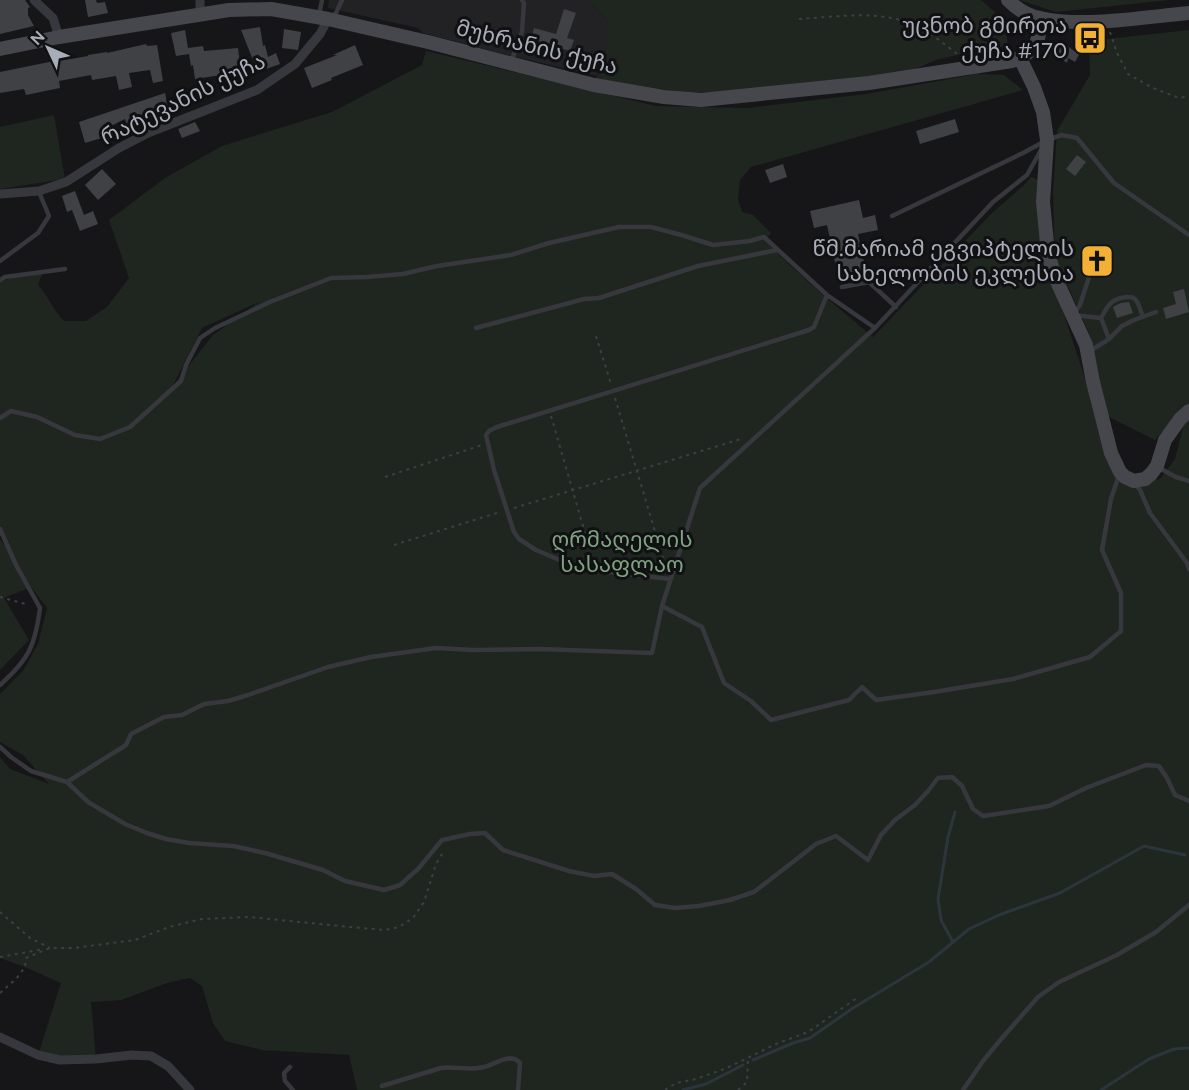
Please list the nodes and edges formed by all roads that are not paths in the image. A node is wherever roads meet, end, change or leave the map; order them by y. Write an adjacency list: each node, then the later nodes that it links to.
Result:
1 (34, 0): 11 (street)
2 (200, 0): 8 (street)
3 (322, 0): 9 (lane)
4 (342, 0): 9 (lane)
5 (522, 0): 14 (lane)
6 (1008, 0): 10 (street)
7 (1189, 13): 10 (street)
8 (200, 14): 9 (street, მუხრანის ქუჩა); 11 (street, მუხრანის ქუჩა)
9 (324, 18): 14 (street, მუხრანის ქუჩა); 16 (street, რატევანის ქუჩა)
10 (1038, 18): 13 (street)
11 (59, 37): 12 (street, მუხრანის ქუჩა)
12 (0, 49)
13 (1020, 58): 14 (street, მუხრანის ქუჩა); 15 (street)
14 (510, 64)
15 (1047, 140): 18 (lane); 19 (lane); 27 (lane); 29 (street)
16 (39, 191): 17 (street, რატევანის ქუჩა); 21 (lane)
17 (0, 194)
18 (892, 216)
19 (1189, 235)
20 (777, 250): 26 (lane); 32 (lane); 37 (lane)
21 (0, 261)
22 (65, 269): 24 (lane)
23 (1090, 274): 29 (lane)
24 (0, 280)
25 (842, 287): 27 (lane)
26 (827, 295): 33 (lane); 44 (lane)
27 (896, 307): 33 (lane)
28 (1156, 312): 30 (lane)
29 (1072, 315): 31 (lane); 35 (street)
30 (1143, 317): 31 (lane); 34 (lane)
31 (1101, 318): 34 (lane)
32 (476, 328)
33 (875, 328): 44 (lane)
34 (1109, 339): 35 (lane)
35 (1088, 352): 39 (street)
36 (1189, 411): 38 (street)
37 (0, 418)
38 (1157, 466): 40 (street); 41 (lane)
39 (1120, 472): 40 (street); 45 (lane)
40 (1134, 481): 43 (lane)
41 (1189, 481)
42 (0, 529): 46 (lane)
43 (1189, 569)
44 (670, 579): 45 (lane)
45 (662, 606): 48 (lane)
46 (0, 685)
47 (0, 747): 48 (lane)
48 (67, 782): 49 (lane)
49 (1189, 801)
50 (1189, 904): 57 (lane)
51 (0, 1037): 54 (street)
52 (290, 1067): 55 (lane)
53 (382, 1086): 56 (lane)
54 (190, 1090)
55 (293, 1090)
56 (518, 1090)
57 (963, 1090)

